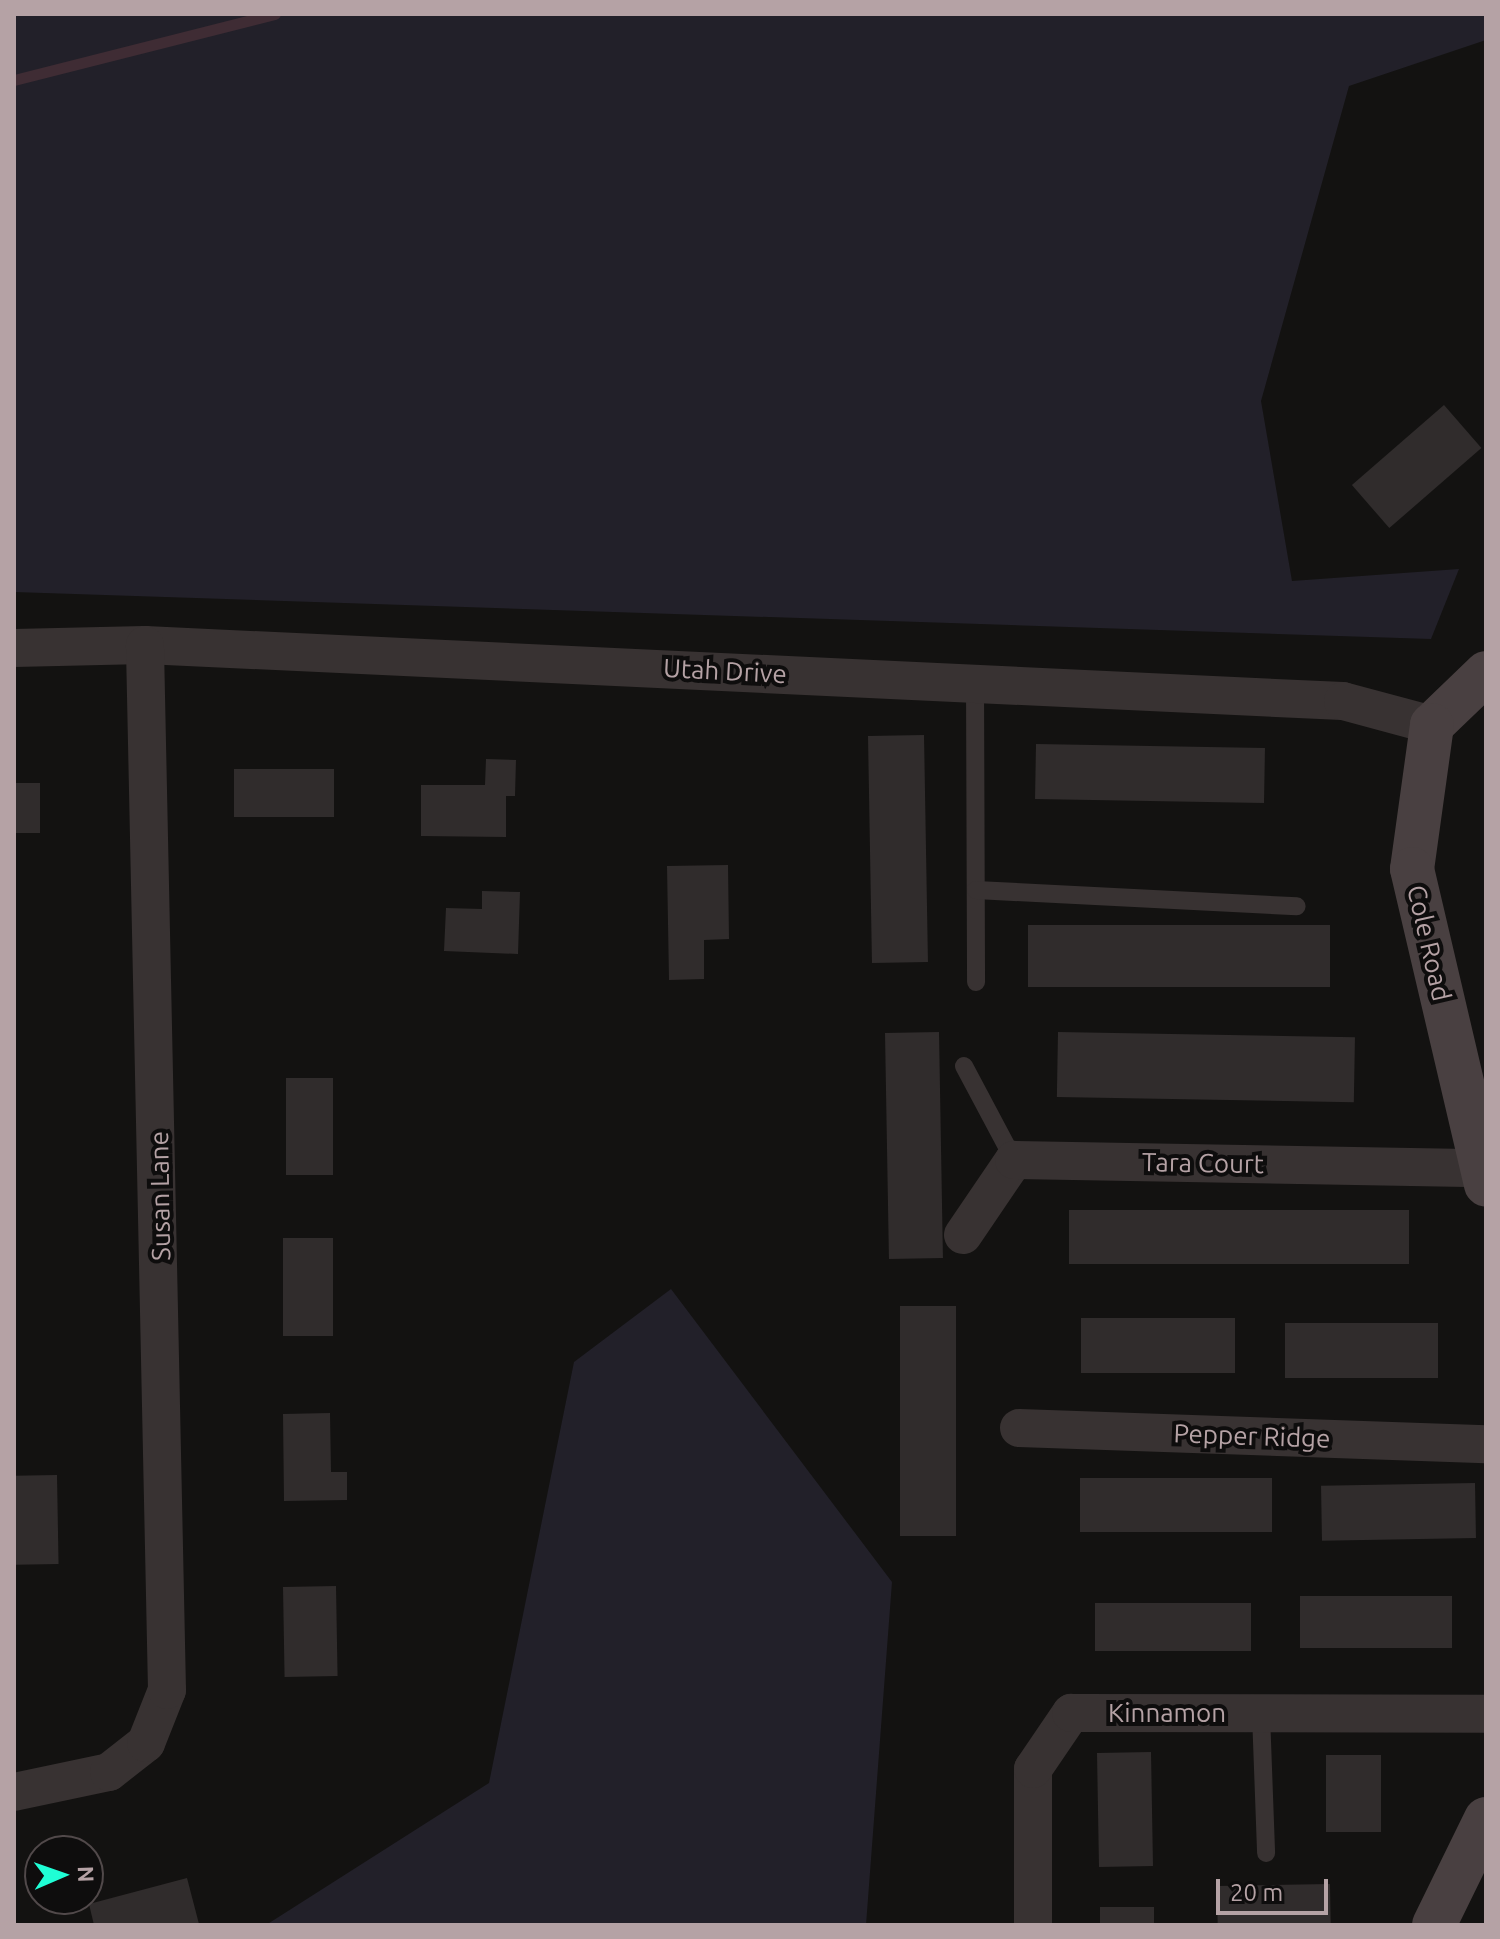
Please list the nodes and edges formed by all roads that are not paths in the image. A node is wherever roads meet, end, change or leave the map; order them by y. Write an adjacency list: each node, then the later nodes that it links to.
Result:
1 (145, 645): 2 (street, Utah Drive); 4 (street, Utah Drive); 17 (street, Susan Lane)
2 (14, 648)
3 (1486, 673): 5 (street)
4 (975, 682): 5 (street, Utah Drive); 6 (lane)
5 (1432, 725): 11 (street, Cole Road)
6 (976, 890): 7 (lane); 8 (lane)
7 (1297, 906)
8 (976, 982)
9 (964, 1066): 10 (lane)
10 (1014, 1160): 11 (street, Tara Court); 12 (street)
11 (1484, 1176)
12 (963, 1235)
13 (1019, 1428): 14 (street, Pepper Ridge)
14 (1486, 1444)
15 (1261, 1714): 16 (street, Kinnamon); 19 (lane); 20 (street, Kinnamon)
16 (1486, 1714)
17 (14, 1792)
18 (1486, 1819): 21 (street)
19 (1266, 1853)
20 (1033, 1925)
21 (1434, 1925)

